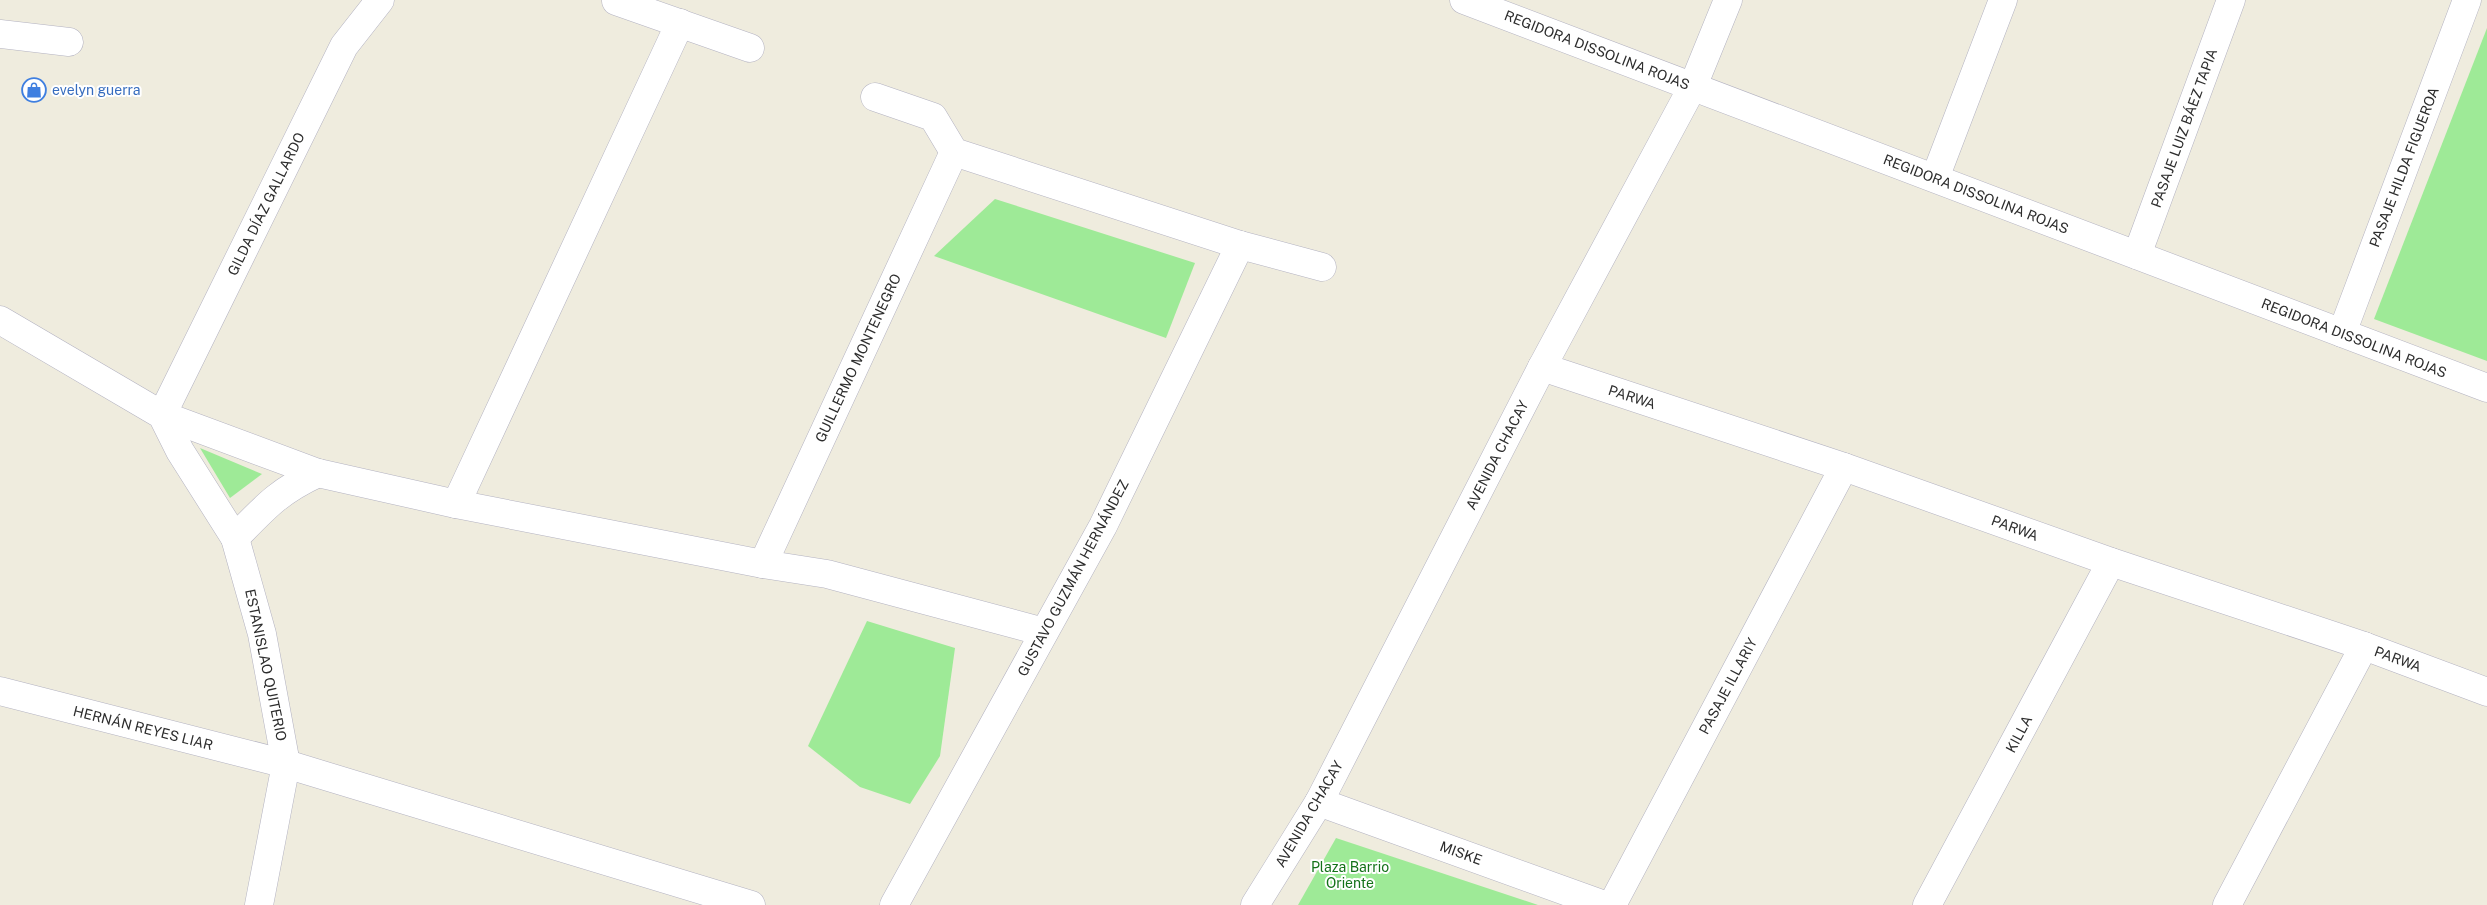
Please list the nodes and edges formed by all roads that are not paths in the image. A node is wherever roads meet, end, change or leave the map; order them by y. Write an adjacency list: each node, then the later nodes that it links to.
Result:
1 (380, 0): 23 (street, GILDA DÍAZ GALLARDO)
2 (1464, 0): 12 (street, REGIDORA DISSOLINA ROJAS)
3 (1728, 0): 12 (street, AVENIDA CHACAY)
4 (2003, 0): 15 (street)
5 (2231, 0): 17 (street, PASAJE LUIZ BÁEZ TAPIA)
6 (2467, 0): 20 (street, PASAJE HILDA FIGUEROA)
7 (616, 1): 8 (street)
8 (680, 24): 11 (street); 26 (street)
9 (0, 34): 10 (street)
10 (69, 42)
11 (750, 48)
12 (1692, 86): 15 (street, REGIDORA DISSOLINA ROJAS); 21 (street, AVENIDA CHACAY)
13 (876, 97): 14 (street)
14 (954, 152): 16 (street); 29 (street, GUILLERMO MONTENEGRO)
15 (1935, 178): 17 (street, REGIDORA DISSOLINA ROJAS)
16 (1240, 245): 18 (street); 30 (street, GUSTAVO GUZMÁN HERNÁNDEZ)
17 (2137, 255): 20 (street, REGIDORA DISSOLINA ROJAS)
18 (1322, 267)
19 (0, 320): 23 (street)
20 (2342, 333): 22 (street, REGIDORA DISSOLINA ROJAS)
21 (1542, 366): 24 (street, PARWA); 35 (street, AVENIDA CHACAY)
22 (2487, 388)
23 (162, 414): 25 (street); 27 (street, ESTANISLAO QUITERIO)
24 (1844, 468): 28 (street, PARWA); 41 (street, PASAJE ILLARIY)
25 (318, 472): 26 (street); 27 (street)
26 (456, 504): 29 (street)
27 (235, 538): 34 (street, ESTANISLAO QUITERIO)
28 (2111, 562): 31 (street, PARWA); 42 (street, KILLA)
29 (763, 564): 30 (street)
30 (1044, 632): 38 (street, GUSTAVO GUZMÁN HERNÁNDEZ)
31 (2364, 646): 33 (street, PARWA); 43 (street)
32 (0, 691): 34 (street, HERNÁN REYES LIAR)
33 (2487, 692)
34 (286, 764): 36 (street, ESTANISLAO QUITERIO); 37 (street, HERNÁN REYES LIAR)
35 (1319, 802): 39 (street, AVENIDA CHACAY); 40 (street, MISKE)
36 (259, 905)
37 (751, 905)
38 (894, 905)
39 (1255, 905)
40 (1604, 905)
41 (1612, 905)
42 (1927, 905)
43 (2227, 905)

